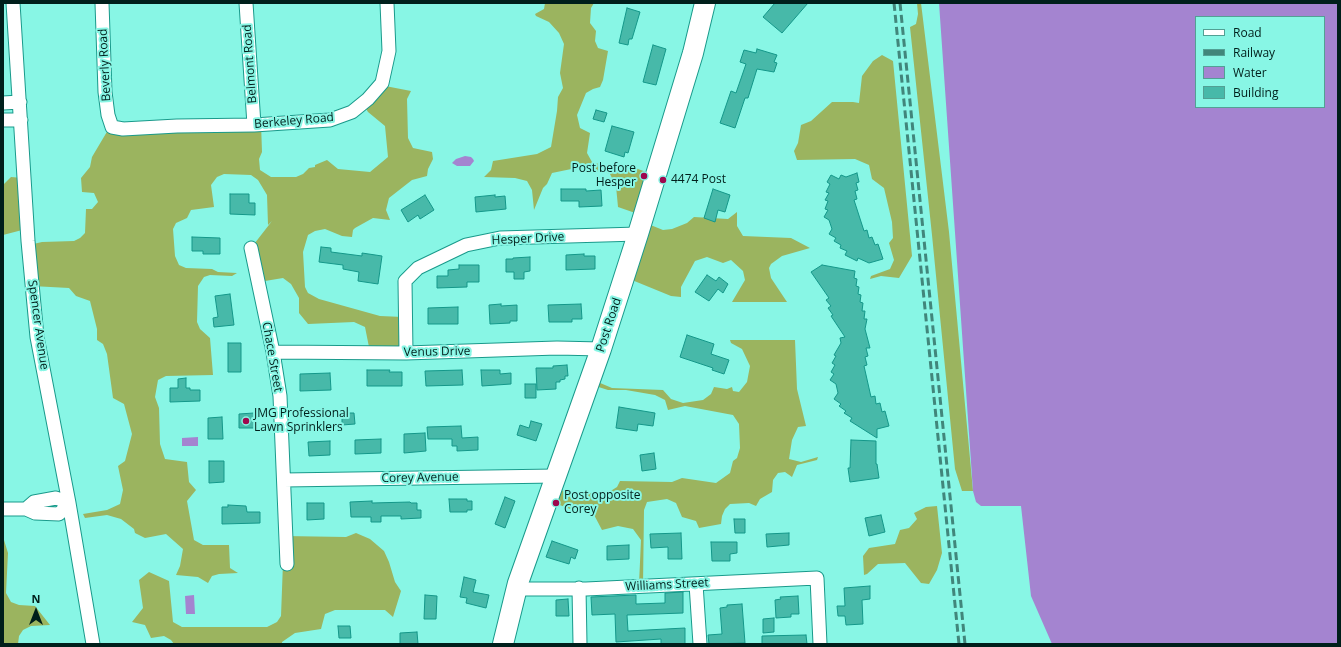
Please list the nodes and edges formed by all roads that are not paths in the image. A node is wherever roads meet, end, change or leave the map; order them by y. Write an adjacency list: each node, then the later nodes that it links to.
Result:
1 (13, 3): 6 (street, Spencer Avenue)
2 (102, 3): 11 (street, Beverly Road)
3 (246, 3): 10 (street, Belmont Road)
4 (387, 3): 10 (street, Berkeley Road)
5 (705, 3): 12 (main road, Post Road)
6 (20, 102): 7 (street); 9 (street, Spencer Avenue)
7 (3, 103)
8 (3, 120): 9 (street)
9 (21, 120): 19 (street, Spencer Avenue)
10 (254, 124): 11 (street, Berkeley Road)
11 (112, 127)
12 (638, 234): 14 (main road, Post Road); 16 (street, Hesper Drive)
13 (251, 248): 15 (street, Chace Street)
14 (601, 349): 16 (street, Venus Drive); 17 (main road, Post Road)
15 (273, 352): 16 (street, Venus Drive); 18 (street, Chace Street)
16 (406, 353)
17 (556, 476): 18 (street, Corey Avenue); 24 (main road, Post Road)
18 (284, 480): 21 (street, Chace Street)
19 (69, 503): 20 (street); 25 (street, Spencer Avenue)
20 (3, 509)
21 (288, 564)
22 (696, 584): 23 (street, Williams Street); 28 (street); 29 (street, Williams Street)
23 (579, 588): 24 (street, Williams Street); 27 (street)
24 (517, 590): 26 (main road, Post Road)
25 (93, 644)
26 (503, 644)
27 (580, 644)
28 (700, 644)
29 (820, 644)

